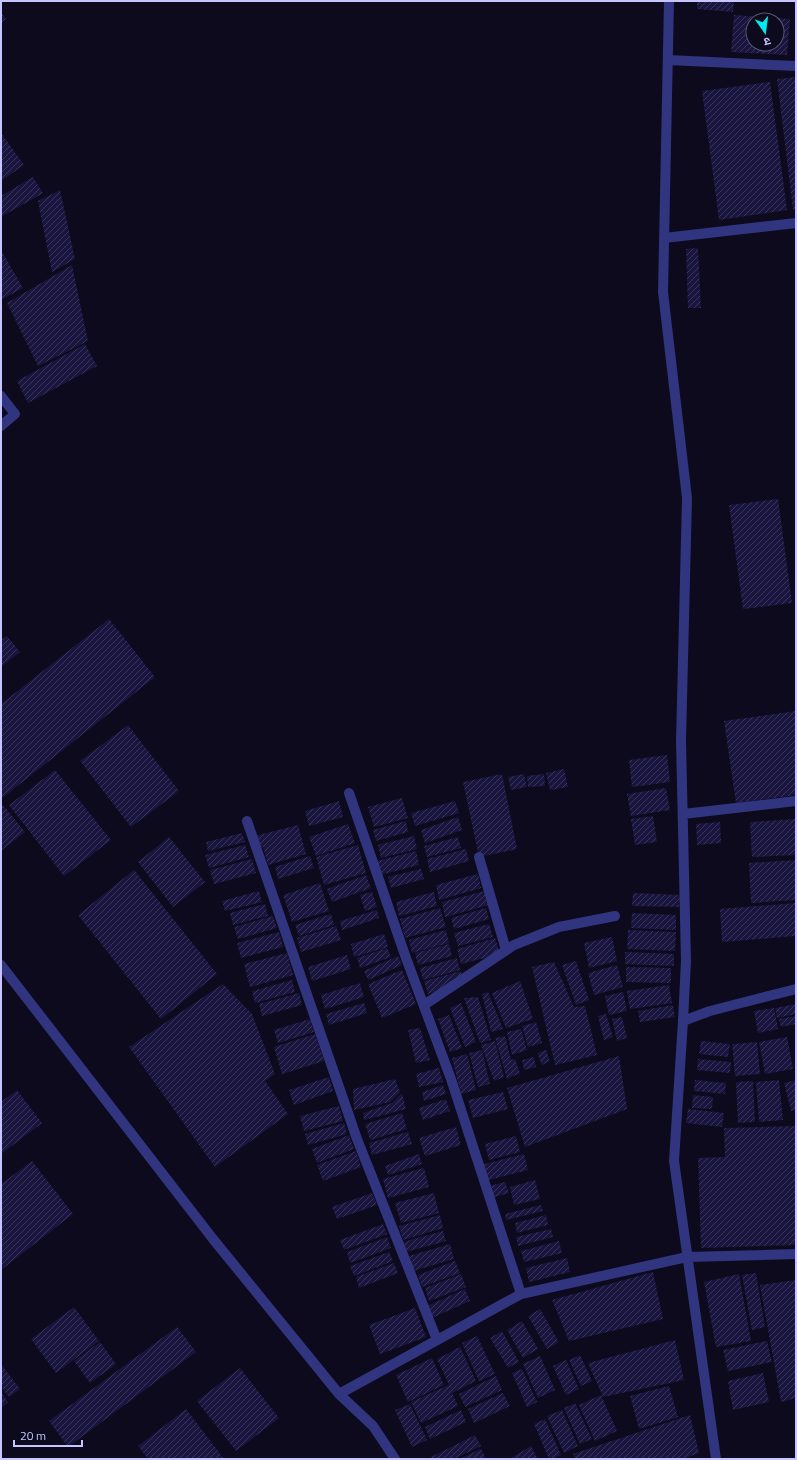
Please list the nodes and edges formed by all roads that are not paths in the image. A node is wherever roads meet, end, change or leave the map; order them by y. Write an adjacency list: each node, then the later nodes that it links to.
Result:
1 (669, 1): 2 (street)
2 (668, 60): 3 (street); 5 (street)
3 (796, 66)
4 (796, 223): 5 (street)
5 (664, 238): 10 (street)
6 (1, 396): 7 (street)
7 (1, 426)
8 (348, 793): 17 (street)
9 (796, 801): 10 (street)
10 (683, 814): 18 (street)
11 (247, 821): 22 (street)
12 (479, 857): 14 (street)
13 (615, 916): 14 (street)
14 (506, 950): 17 (street)
15 (1, 965): 23 (street)
16 (796, 989): 18 (street)
17 (424, 1005): 21 (street)
18 (683, 1020): 20 (street)
19 (796, 1254): 20 (street)
20 (687, 1257): 21 (street); 25 (street)
21 (521, 1294): 22 (street)
22 (436, 1340): 23 (street)
23 (340, 1394): 24 (street)
24 (395, 1459)
25 (716, 1459)

